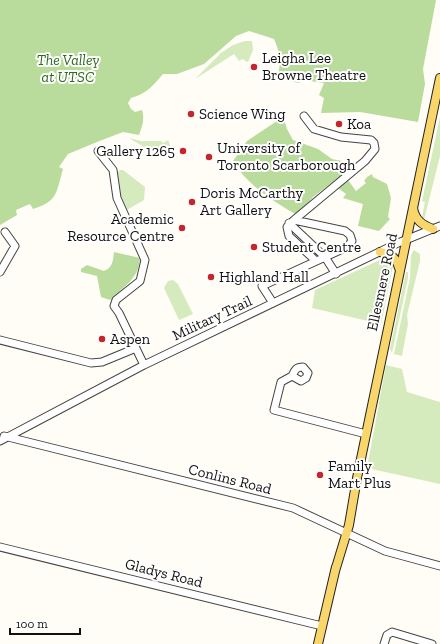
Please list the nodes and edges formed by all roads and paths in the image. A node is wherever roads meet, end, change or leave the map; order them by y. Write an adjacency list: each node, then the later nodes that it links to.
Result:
1 (440, 78): 4 (main road, Ellesmere Road)
2 (304, 116): 5 (street)
3 (98, 151): 17 (street)
4 (412, 207): 6 (main road); 8 (main road, Ellesmere Road)
5 (291, 222): 10 (street); 10 (street); 11 (street)
6 (436, 227): 8 (street, Military Trail)
7 (5, 232): 13 (street)
8 (405, 240): 9 (street, Military Trail); 12 (main road, Ellesmere Road)
9 (380, 252): 12 (main road); 14 (street, Military Trail)
10 (325, 257): 11 (street); 14 (street)
11 (316, 261): 15 (street)
12 (399, 270): 20 (main road, Ellesmere Road)
13 (0, 272)
14 (336, 274): 15 (street, Military Trail)
15 (273, 304): 18 (street, Military Trail)
16 (0, 340): 17 (street)
17 (136, 348): 18 (street)
18 (144, 364): 21 (street, Military Trail)
19 (292, 376): 20 (street)
20 (366, 434): 23 (main road, Ellesmere Road)
21 (3, 436): 22 (street, Military Trail); 23 (street, Conlins Road)
22 (0, 441)
23 (346, 533): 25 (street, Conlins Road); 26 (main road, Ellesmere Road)
24 (0, 547): 26 (street, Gladys Road)
25 (440, 564)
26 (322, 626): 27 (main road, Ellesmere Road)
27 (318, 644)
28 (384, 644): 29 (street)
29 (432, 644)

